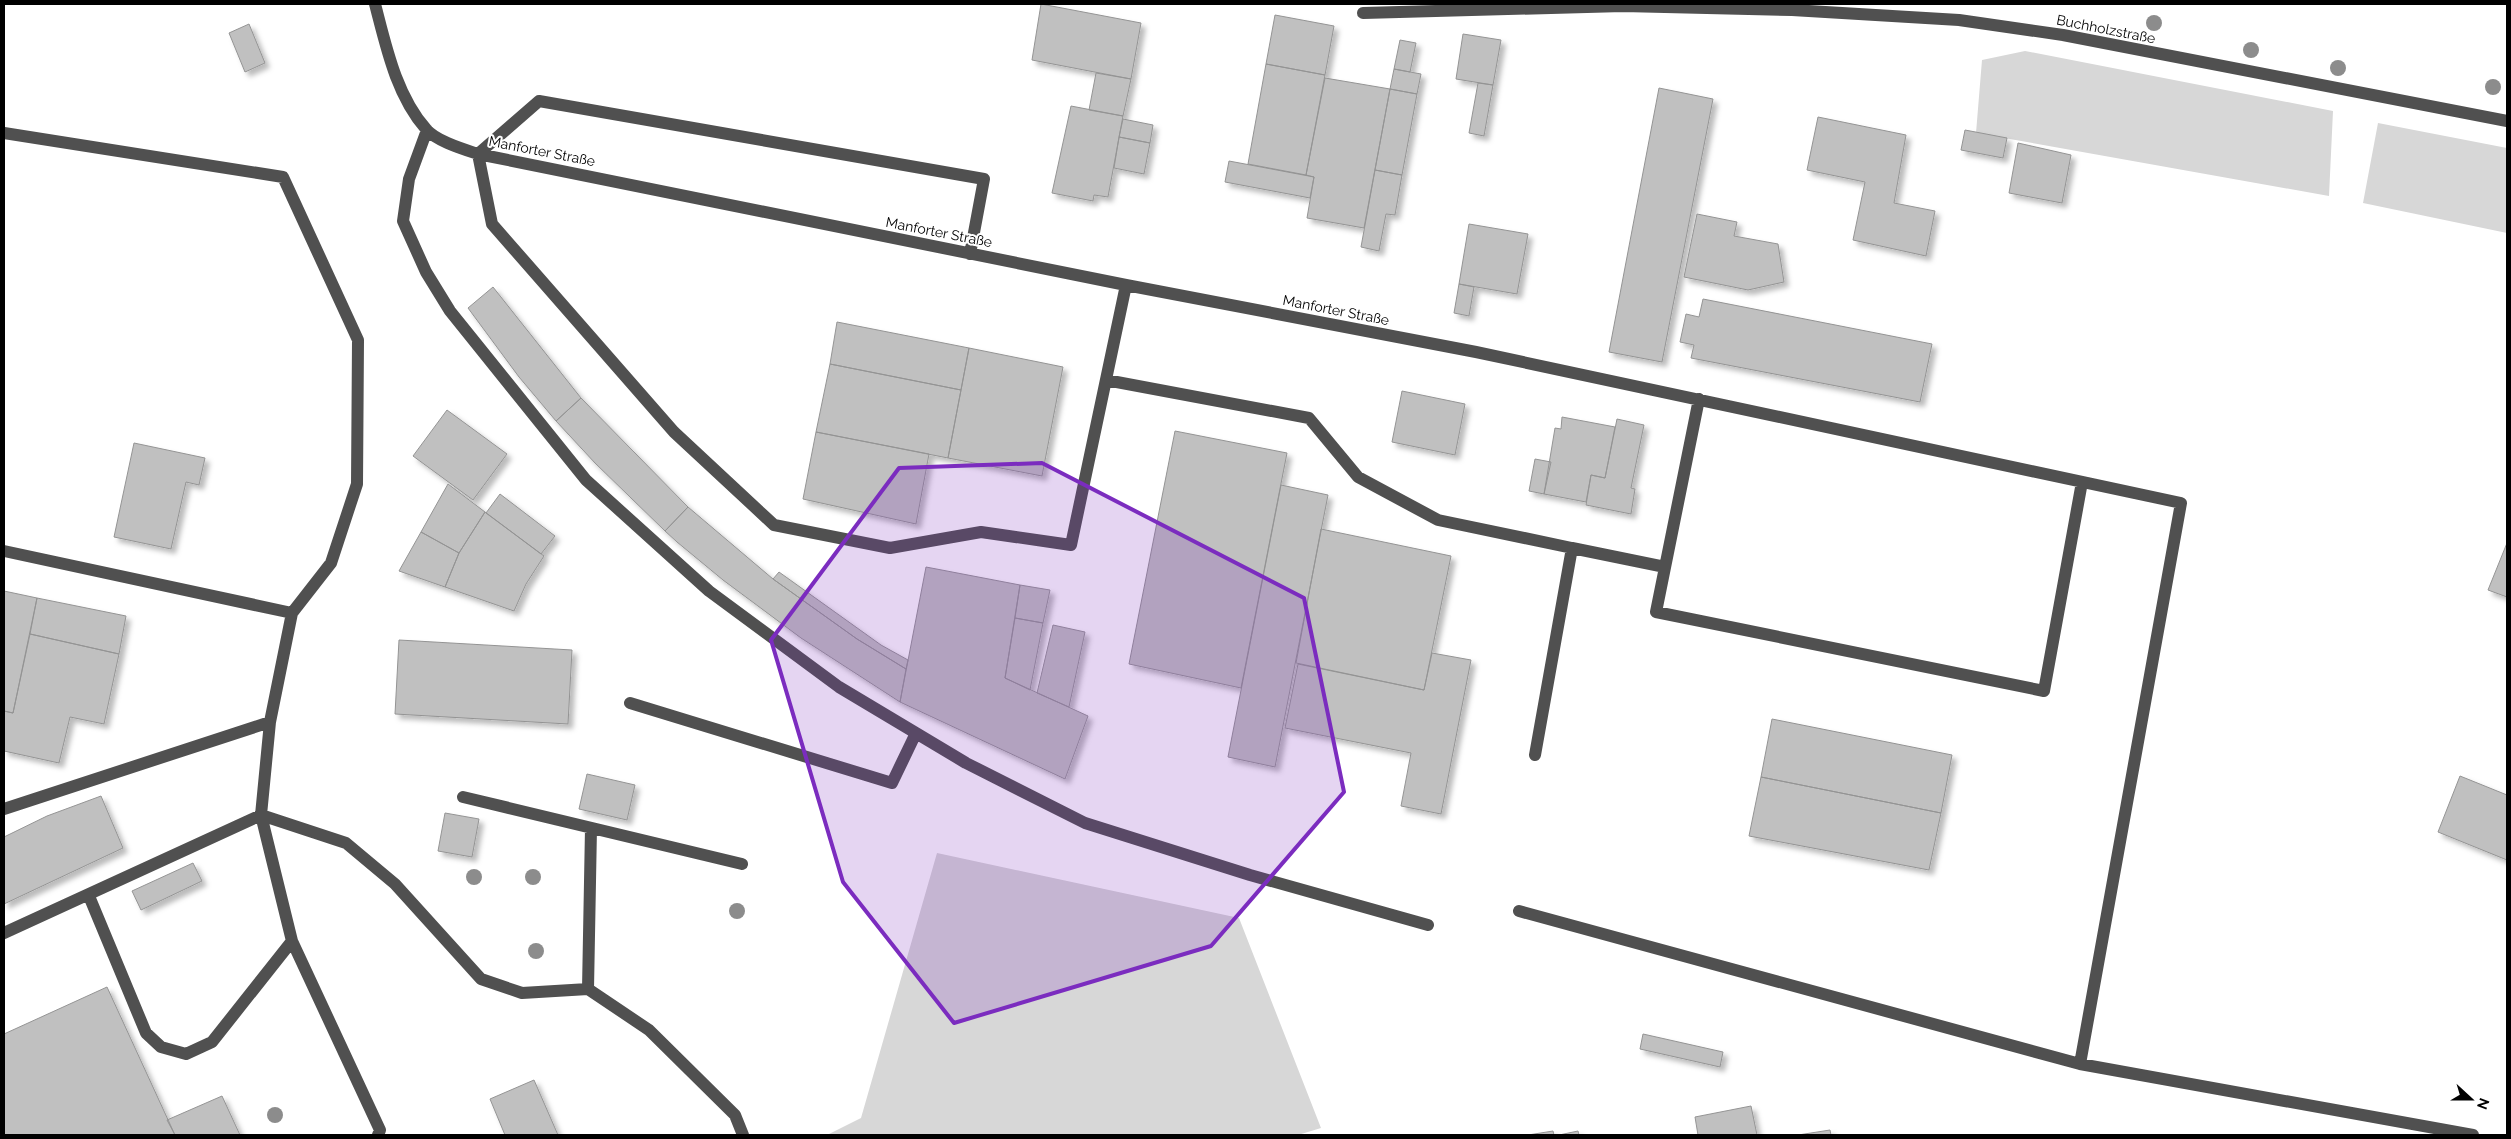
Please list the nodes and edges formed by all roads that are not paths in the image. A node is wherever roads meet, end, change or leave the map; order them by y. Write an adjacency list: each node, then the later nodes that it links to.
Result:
1 (375, 4): 4 (street, Manforter Straße)
2 (1364, 13): 3 (street, Buchholzstraße)
3 (2507, 121)
4 (427, 130): 6 (street, Manforter Straße); 18 (street)
5 (4, 133): 15 (street)
6 (478, 154): 7 (street, Manforter Straße); 7 (street); 9 (street)
7 (970, 254): 8 (street, Manforter Straße)
8 (1126, 285): 9 (street); 10 (street, Manforter Straße)
9 (1106, 380): 12 (street)
10 (1698, 399): 11 (street, Manforter Straße); 14 (street)
11 (2082, 482): 14 (street); 31 (street, Manforter Straße)
12 (1572, 548): 14 (street); 19 (street)
13 (4, 551): 15 (street)
14 (1665, 567)
15 (292, 613): 17 (street)
16 (630, 703): 18 (street)
17 (270, 722): 21 (street); 22 (street)
18 (916, 733): 27 (street)
19 (1535, 755)
20 (463, 797): 23 (street)
21 (4, 809)
22 (261, 815): 25 (street); 29 (street); 30 (street)
23 (591, 828): 24 (street); 30 (street)
24 (742, 864)
25 (89, 896): 28 (street); 29 (street)
26 (1519, 911): 31 (street)
27 (1428, 925)
28 (4, 933)
29 (292, 941): 32 (street)
30 (588, 989): 33 (street)
31 (2080, 1064): 34 (street)
32 (378, 1135)
33 (743, 1135)
34 (2473, 1135)

